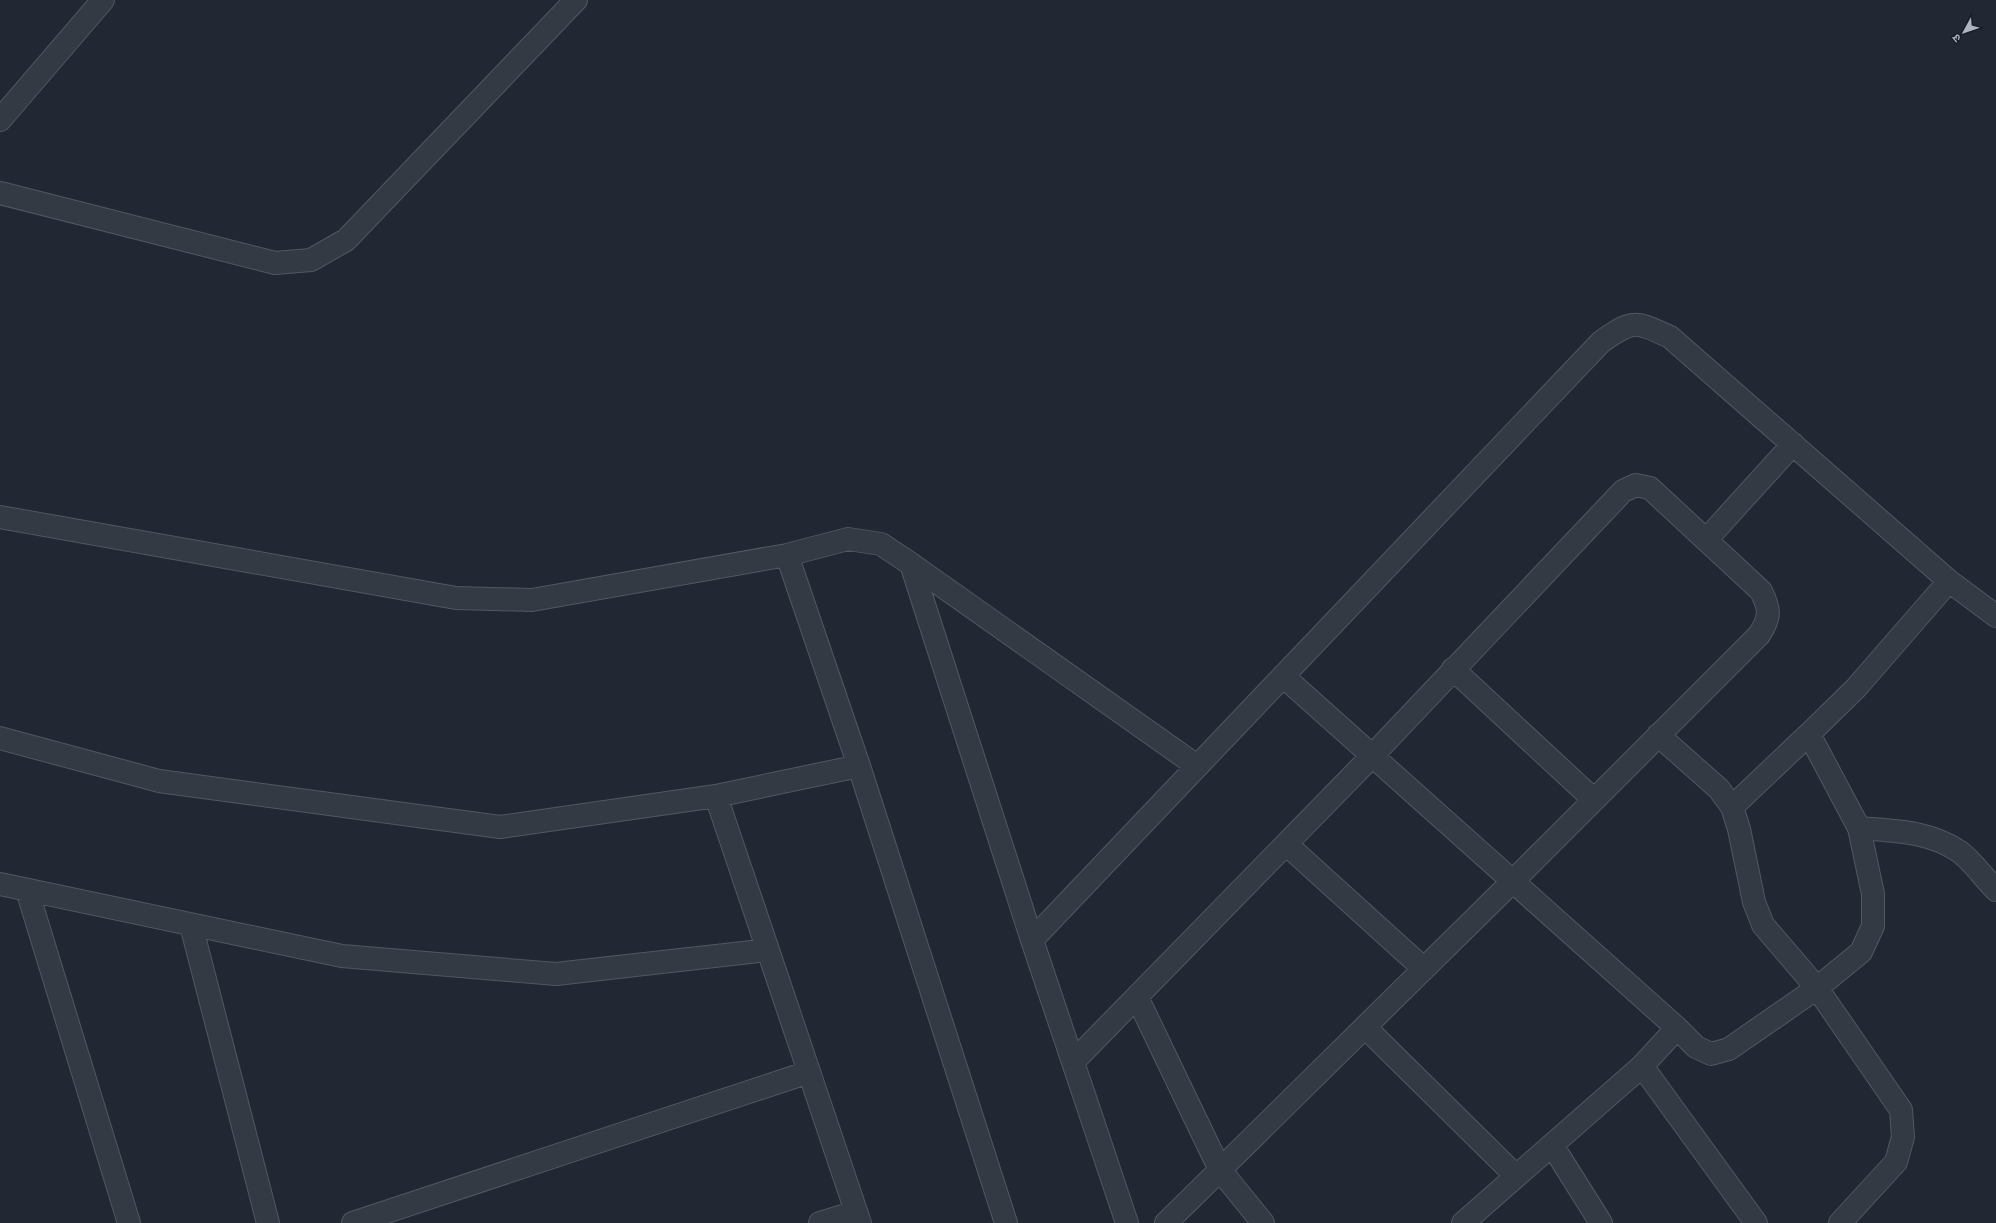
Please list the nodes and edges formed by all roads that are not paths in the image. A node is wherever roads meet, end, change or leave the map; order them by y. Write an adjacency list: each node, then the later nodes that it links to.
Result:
1 (103, 0): 3 (street)
2 (576, 0): 4 (street)
3 (0, 120)
4 (0, 193)
5 (1793, 444): 7 (street); 10 (street); 13 (street)
6 (0, 517): 8 (street)
7 (1706, 540): 12 (street); 15 (street)
8 (787, 555): 9 (street); 18 (street)
9 (911, 564): 19 (street); 30 (street)
10 (1949, 581): 11 (street); 14 (street)
11 (1996, 616)
12 (1453, 669): 17 (street); 21 (street)
13 (1283, 676): 17 (street); 19 (street)
14 (1810, 734): 22 (street); 23 (street)
15 (1658, 735): 21 (street); 22 (street)
16 (0, 738): 20 (street)
17 (1372, 756): 24 (street); 25 (street)
18 (859, 766): 20 (street); 48 (street)
19 (1197, 766): 30 (street)
20 (716, 796): 31 (street)
21 (1594, 800): 25 (street)
22 (1732, 807): 33 (street)
23 (1859, 828): 28 (street); 33 (street)
24 (1286, 844): 32 (street); 34 (street)
25 (1512, 882): 32 (street); 36 (street)
26 (0, 884): 27 (street)
27 (27, 890): 29 (street); 44 (street)
28 (1996, 890)
29 (191, 925): 31 (street); 45 (street)
30 (1032, 940): 37 (street)
31 (768, 950): 39 (street)
32 (1424, 969): 35 (street)
33 (1817, 988): 36 (street); 55 (street)
34 (1137, 997): 37 (street); 41 (street)
35 (1365, 1027): 41 (street); 42 (street)
36 (1677, 1028): 38 (street)
37 (1073, 1062): 49 (street)
38 (1642, 1066): 40 (street); 54 (street)
39 (809, 1072): 43 (street); 46 (street)
40 (1552, 1145): 42 (street); 53 (street)
41 (1220, 1170): 50 (street); 51 (street)
42 (1516, 1176): 52 (street)
43 (858, 1217): 47 (street)
44 (129, 1223)
45 (268, 1223)
46 (353, 1223)
47 (820, 1223)
48 (1006, 1223)
49 (1127, 1223)
50 (1166, 1223)
51 (1263, 1223)
52 (1463, 1223)
53 (1602, 1223)
54 (1756, 1223)
55 (1840, 1223)

